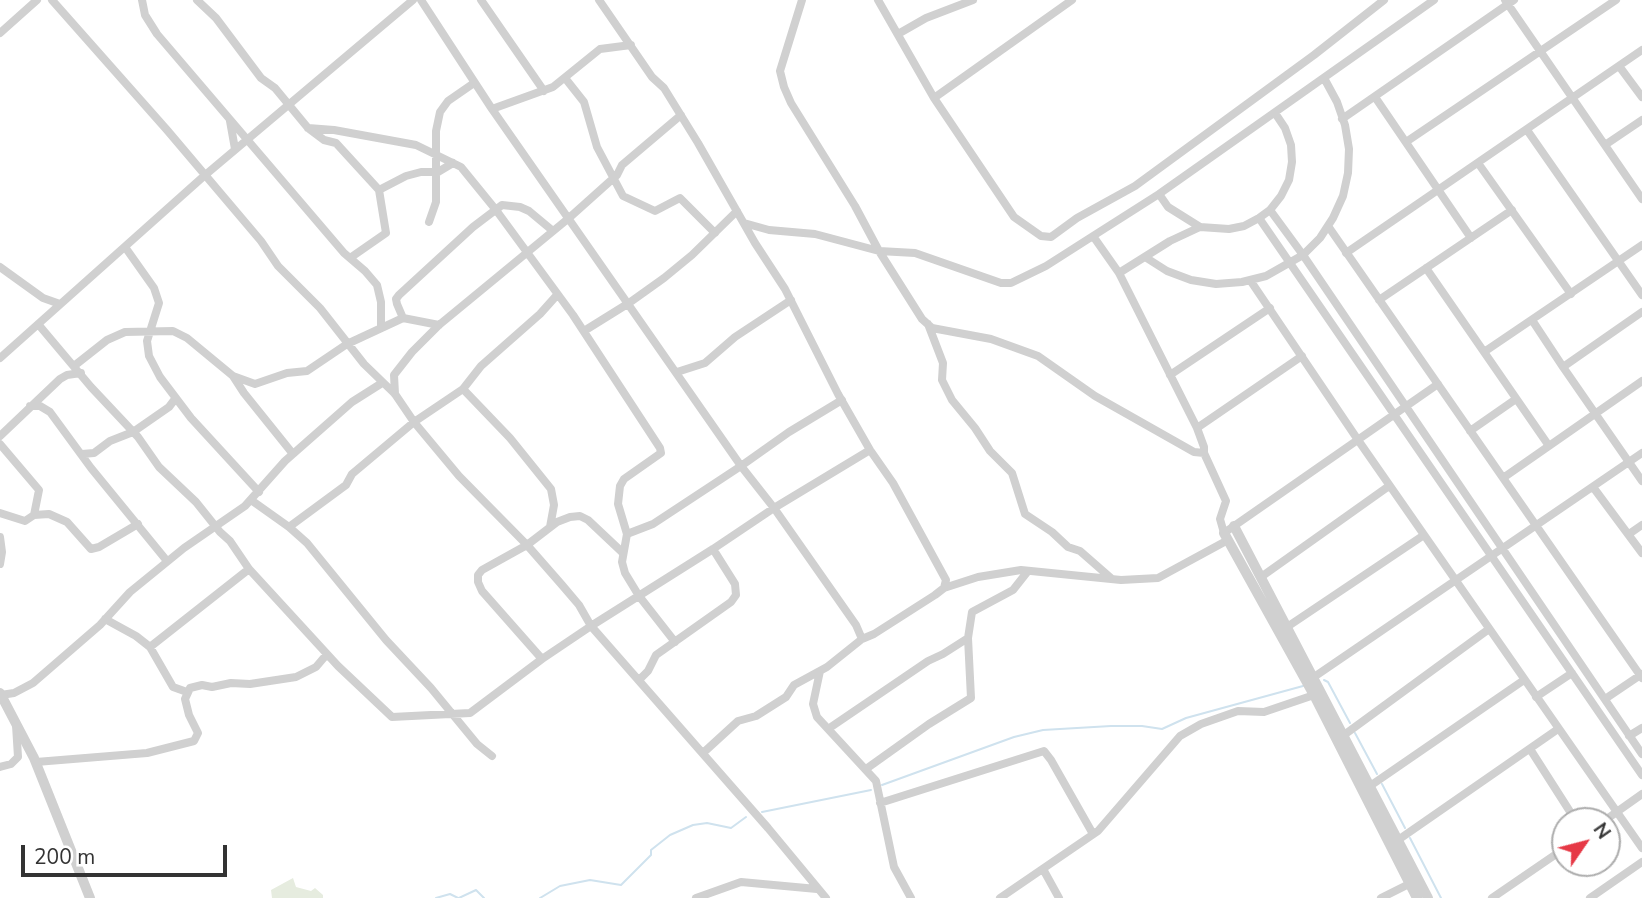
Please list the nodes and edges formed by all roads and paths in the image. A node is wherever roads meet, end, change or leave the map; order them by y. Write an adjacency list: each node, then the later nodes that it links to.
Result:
1 (37, 0): 19 (street)
2 (52, 0): 50 (street)
3 (142, 0): 39 (street)
4 (198, 0): 33 (street)
5 (413, 0): 33 (street)
6 (421, 0): 27 (street)
7 (481, 0): 28 (street)
8 (599, 0): 21 (street)
9 (802, 0): 72 (street)
10 (878, 0): 20 (street)
11 (973, 0): 20 (street)
12 (1072, 0): 31 (street)
13 (1363, 0): 18 (street)
14 (1384, 0): 18 (street)
15 (1434, 0): 26 (street)
16 (1616, 0): 23 (street)
17 (1509, 1): 23 (street); 29 (street)
18 (1370, 10): 31 (street)
19 (1, 29)
20 (898, 34): 31 (street)
21 (631, 45): 25 (street); 36 (street)
22 (1642, 50): 24 (street)
23 (1540, 52): 32 (street); 43 (street)
24 (1619, 66): 30 (street); 32 (street)
25 (565, 78): 28 (street); 51 (street)
26 (1324, 78): 35 (street); 37 (street)
27 (474, 83): 34 (street); 46 (street)
28 (544, 91): 34 (street)
29 (1375, 97): 37 (street); 43 (street)
30 (1642, 97)
31 (934, 98)
32 (1572, 98): 41 (street); 44 (street)
33 (289, 104): 40 (street); 42 (street)
34 (492, 109): 60 (street)
35 (1275, 113): 54 (street); 57 (street)
36 (681, 115): 51 (street); 59 (street)
37 (1342, 119): 64 (street)
38 (1642, 120): 44 (street)
39 (230, 121): 42 (street); 45 (street)
40 (308, 128): 46 (street); 52 (street)
41 (1527, 130): 48 (street); 78 (street)
42 (246, 140): 45 (street); 77 (street)
43 (1406, 142): 53 (street)
44 (1605, 145): 55 (street)
45 (235, 149): 50 (street)
46 (436, 155): 47 (street); 49 (street)
47 (453, 163): 49 (street); 56 (street)
48 (1478, 163): 53 (street); 58 (street)
49 (438, 172): 52 (street); 62 (street)
50 (204, 176): 71 (street); 101 (street)
51 (613, 178): 60 (street); 67 (street)
52 (379, 190): 77 (street)
53 (1439, 190): 69 (street); 74 (street)
54 (1158, 194): 65 (street); 68 (street)
55 (1642, 199)
56 (496, 210): 66 (street); 73 (street); 93 (street)
57 (1270, 210): 61 (street); 75 (street)
58 (1511, 210): 69 (street); 84 (street)
59 (737, 211): 63 (street); 67 (street)
60 (569, 218): 66 (street); 89 (street)
61 (1259, 218): 65 (street); 79 (street)
62 (429, 222)
63 (744, 223): 72 (street); 87 (street)
64 (1328, 226): 74 (street); 75 (street)
65 (1200, 227): 76 (street)
66 (553, 231): 73 (street)
67 (715, 233): 89 (street)
68 (1093, 236): 72 (street); 82 (street)
69 (1471, 238): 81 (street)
70 (1642, 245): 78 (street)
71 (125, 247): 90 (street); 99 (street)
72 (879, 251): 96 (street)
73 (527, 253): 85 (street); 97 (street)
74 (1346, 253): 88 (street)
75 (1303, 255): 79 (street); 119 (street)
76 (1145, 257): 82 (street); 83 (street)
77 (350, 258): 98 (street)
78 (1619, 261): 84 (street); 86 (street)
79 (1291, 263): 83 (street); 121 (street)
80 (0, 267): 90 (street)
81 (1426, 268): 88 (street); 102 (street)
82 (1119, 274): 108 (street)
83 (1250, 280): 91 (street)
84 (1571, 294): 94 (street)
85 (557, 295): 100 (street); 113 (street)
86 (1642, 295)
87 (791, 300): 107 (street); 117 (street)
88 (1379, 300): 112 (street)
89 (629, 303): 100 (street); 107 (street)
90 (60, 304): 95 (street)
91 (1269, 309): 103 (street); 108 (street)
92 (1642, 312): 105 (street)
93 (403, 318): 97 (street); 98 (street)
94 (1532, 320): 102 (street); 105 (street)
95 (38, 324): 104 (street); 106 (street)
96 (928, 324): 131 (street); 169 (street)
97 (439, 325): 114 (street)
98 (381, 327): 101 (street)
99 (149, 331): 106 (street); 109 (street); 115 (street)
100 (584, 331): 153 (street)
101 (347, 344): 109 (street); 111 (street)
102 (1484, 352): 116 (street)
103 (1302, 356): 123 (street); 127 (street)
104 (0, 358)
105 (1563, 367): 120 (street)
106 (77, 370): 118 (street); 125 (street)
107 (677, 372): 136 (street)
108 (1170, 375): 123 (street)
109 (233, 376): 134 (street)
110 (1642, 381): 120 (street)
111 (382, 383): 114 (street); 134 (street)
112 (1438, 384): 119 (street); 124 (street)
113 (463, 390): 122 (street); 152 (street)
114 (395, 394): 122 (street)
115 (175, 399): 125 (street); 141 (street)
116 (1516, 399): 124 (street); 129 (street)
117 (842, 400): 130 (street); 136 (street)
118 (30, 406): 126 (street); 133 (street)
119 (1406, 407): 121 (street); 159 (street)
120 (1596, 413): 129 (street); 135 (street)
121 (1395, 414): 127 (street); 163 (street)
122 (414, 422): 151 (street); 158 (street)
123 (1196, 428): 131 (street)
124 (1470, 431): 137 (street)
125 (133, 432): 133 (street); 148 (street)
126 (0, 436)
127 (1358, 440): 139 (street); 149 (street)
128 (0, 444): 145 (street)
129 (1549, 446): 137 (street)
130 (870, 450): 143 (street); 171 (street)
131 (1204, 453): 157 (street)
132 (1642, 453): 135 (street)
133 (82, 454): 146 (street)
134 (293, 454): 141 (street)
135 (1629, 462): 138 (street); 140 (street)
136 (741, 466): 143 (street); 153 (street)
137 (1503, 478): 150 (street)
138 (1642, 481)
139 (1389, 486): 155 (street); 168 (street)
140 (1593, 487): 150 (street); 154 (street)
141 (259, 492): 142 (street)
142 (251, 500): 148 (street); 151 (street)
143 (774, 508): 160 (street); 178 (street)
144 (0, 513): 145 (street)
145 (34, 515): 146 (street)
146 (138, 524): 164 (street)
147 (1642, 525): 154 (street)
148 (215, 526): 164 (street); 166 (street)
149 (1234, 526): 157 (street); 168 (street)
150 (1536, 526): 159 (street); 185 (street)
151 (289, 527): 194 (street)
152 (550, 527): 158 (street); 162 (street)
153 (627, 534): 162 (street)
154 (1629, 534): 161 (street)
155 (1424, 535): 170 (street); 175 (street)
156 (0, 537): 165 (street)
157 (1226, 537): 169 (street); 191 (street)
158 (527, 545): 174 (street); 182 (street)
159 (1503, 549): 163 (street); 193 (street)
160 (713, 550): 172 (street); 179 (street)
161 (1642, 552)
162 (623, 553): 172 (street)
163 (1492, 556): 170 (street); 184 (street)
164 (167, 561): 173 (street)
165 (0, 564)
166 (249, 569): 180 (street); 181 (street)
167 (1028, 571): 169 (street); 171 (street); 177 (street)
168 (1261, 577): 175 (street)
169 (1112, 579)
170 (1456, 581): 176 (street); 186 (street)
171 (944, 588): 178 (street)
172 (639, 596): 174 (street); 179 (street)
173 (105, 620): 180 (street); 190 (street)
174 (591, 626): 182 (street); 187 (street)
175 (1287, 627): 186 (street)
176 (1489, 629): 188 (street); 199 (street)
177 (968, 638): 197 (street); 207 (street)
178 (862, 639): 183 (street)
179 (675, 642): 187 (street)
180 (150, 647): 189 (street)
181 (327, 654): 189 (street); 194 (street)
182 (542, 659): 194 (street)
183 (820, 671): 197 (street); 202 (street)
184 (1572, 673): 192 (street); 208 (street)
185 (1641, 676): 193 (street)
186 (1314, 677): 199 (street)
187 (639, 680): 202 (street)
188 (1524, 680): 192 (street); 209 (street)
189 (187, 692): 205 (street)
190 (1, 694): 195 (street)
191 (1314, 695): 216 (street); 222 (street)
192 (1536, 698): 198 (street)
193 (1605, 699): 200 (street)
194 (452, 714): 204 (street)
195 (16, 722): 205 (street); 206 (street)
196 (1642, 728): 200 (street)
197 (828, 729): 207 (street)
198 (1558, 729): 201 (street); 213 (street)
199 (1344, 735): 209 (street)
200 (1629, 736): 203 (street)
201 (1530, 749): 212 (street); 217 (street)
202 (703, 753): 223 (street)
203 (1642, 754)
204 (492, 756)
205 (36, 762): 224 (street)
206 (0, 767)
207 (866, 769): 211 (street)
208 (1642, 775)
209 (1370, 786): 217 (street)
210 (1642, 794): 214 (street)
211 (880, 803): 216 (street); 227 (street)
212 (1567, 807)
213 (1613, 807)
214 (1621, 809)
215 (1621, 819): 218 (street)
216 (1093, 834): 221 (street)
217 (1398, 839): 222 (street)
218 (1642, 848)
219 (1551, 858): 233 (street)
220 (1642, 862): 234 (street)
221 (1043, 869): 228 (street); 229 (street)
222 (1414, 881): 230 (street); 231 (street); 232 (street)
223 (817, 889): 225 (street); 226 (street)
224 (90, 898)
225 (696, 898)
226 (826, 898)
227 (911, 898)
228 (1000, 898)
229 (1059, 898)
230 (1381, 898)
231 (1417, 898)
232 (1428, 898)
233 (1492, 898)
234 (1590, 898)

